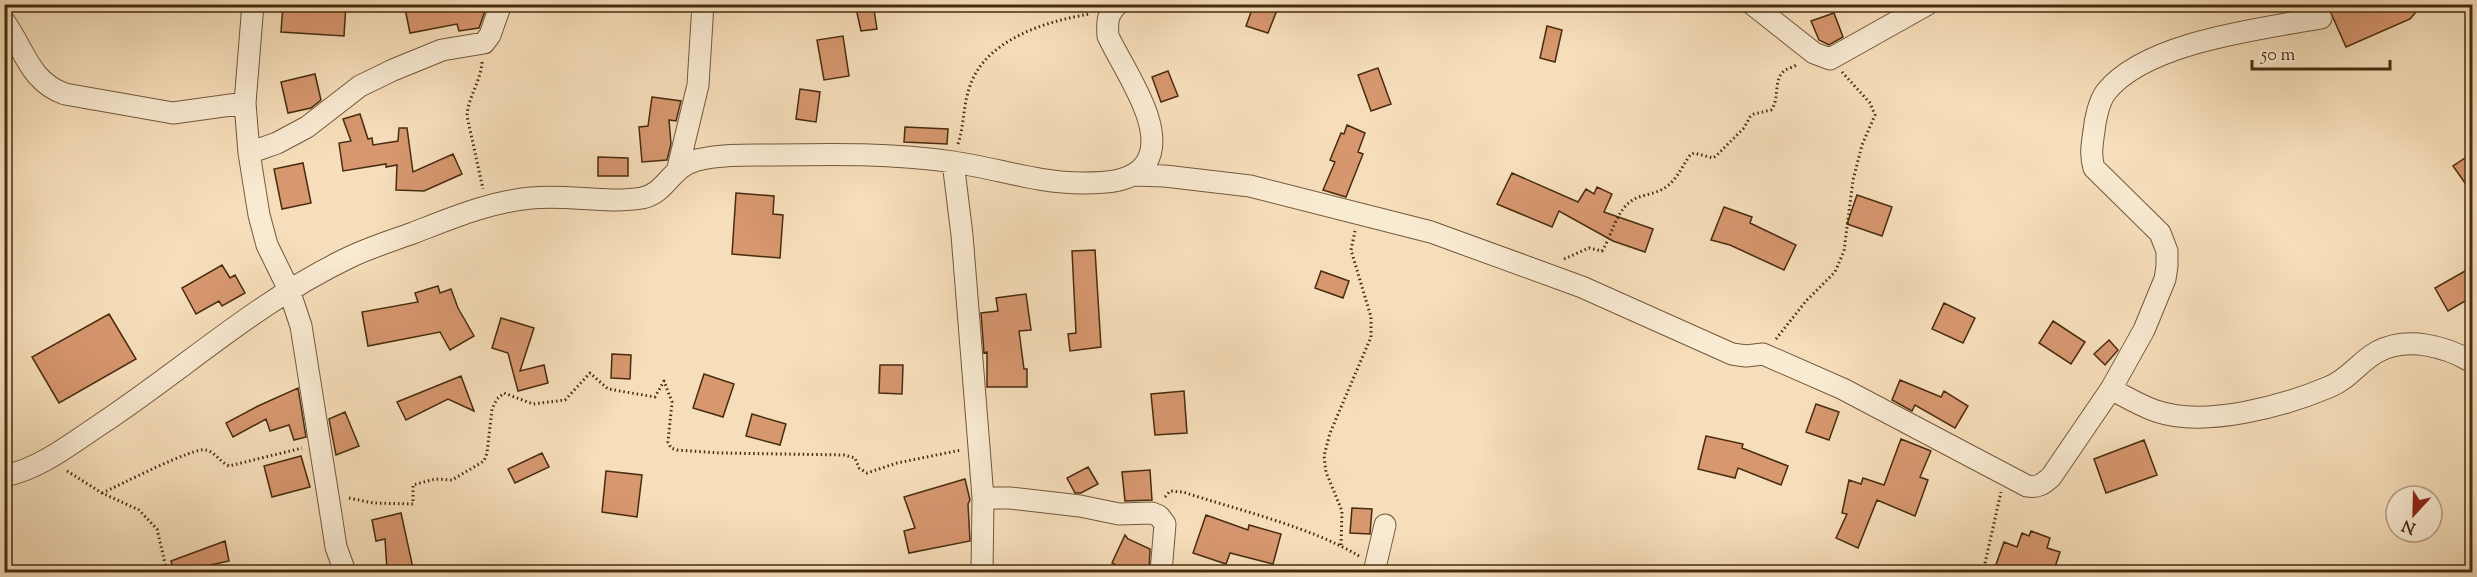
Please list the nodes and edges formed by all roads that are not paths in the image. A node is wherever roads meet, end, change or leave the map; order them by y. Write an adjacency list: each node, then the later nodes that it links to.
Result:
1 (253, 4): 9 (street)
2 (501, 4): 10 (street)
3 (703, 4): 12 (street)
4 (1752, 4): 5 (street)
5 (1928, 4)
6 (1114, 8): 13 (street)
7 (2321, 18): 16 (street)
8 (4, 21): 9 (street)
9 (245, 103): 10 (street)
10 (249, 153): 14 (street)
11 (953, 162): 12 (street); 13 (street); 18 (street)
12 (678, 168): 14 (street)
13 (1133, 176): 16 (street)
14 (289, 290): 17 (street); 21 (street)
15 (2472, 362): 16 (street)
16 (2111, 389)
17 (4, 476)
18 (983, 498): 22 (street); 23 (street)
19 (1385, 525): 20 (street)
20 (1375, 571)
21 (345, 573)
22 (982, 573)
23 (1161, 573)

